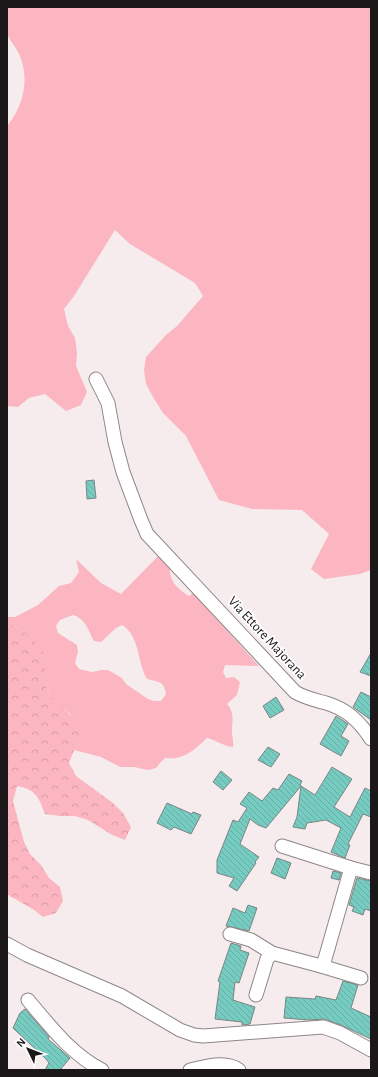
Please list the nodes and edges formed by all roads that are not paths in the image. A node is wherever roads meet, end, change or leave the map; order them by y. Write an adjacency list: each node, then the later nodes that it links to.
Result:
1 (96, 379): 2 (street, Via Ettore Majorana)
2 (371, 739)
3 (282, 846): 4 (street)
4 (351, 868): 5 (street); 9 (street)
5 (371, 873)
6 (230, 934): 8 (street)
7 (7, 944): 13 (street)
8 (272, 953): 9 (street); 11 (street)
9 (321, 966): 10 (street)
10 (361, 978)
11 (256, 995)
12 (28, 1000): 14 (street)
13 (371, 1050)
14 (102, 1070)
15 (190, 1070): 16 (street)
16 (239, 1070)

